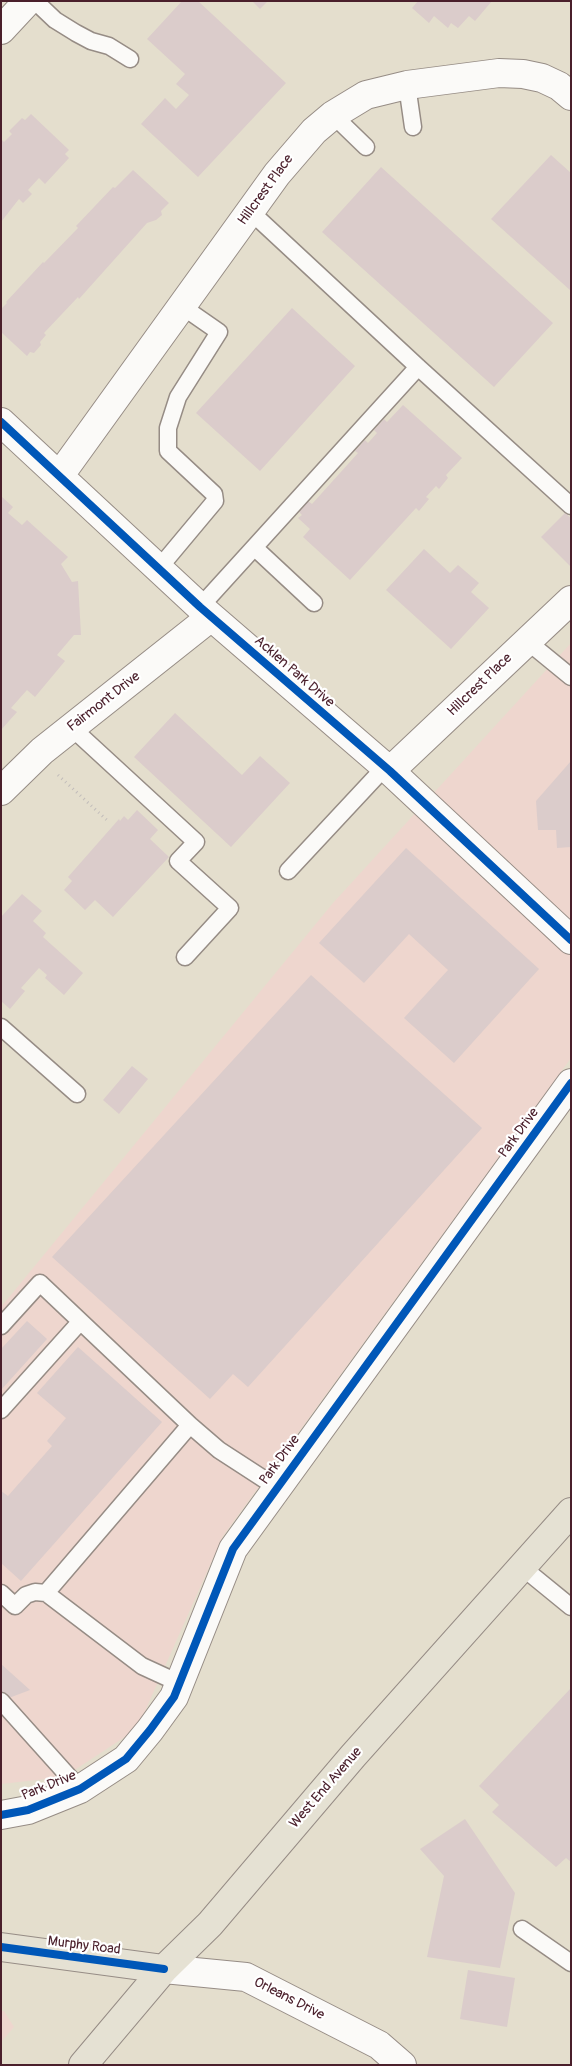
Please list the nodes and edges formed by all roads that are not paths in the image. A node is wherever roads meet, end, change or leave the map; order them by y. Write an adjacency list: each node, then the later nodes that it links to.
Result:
1 (28, 1): 3 (street)
2 (35, 1): 4 (lane)
3 (1, 30)
4 (130, 59)
5 (407, 85): 6 (street, Hillcrest Place); 7 (street, Hillcrest Place); 8 (lane)
6 (571, 96)
7 (333, 115): 9 (lane); 10 (street, Hillcrest Place)
8 (412, 127)
9 (366, 147)
10 (250, 211): 11 (street, Hillcrest Place); 12 (lane)
11 (183, 307): 14 (street, Hillcrest Place); 17 (lane)
12 (418, 367): 15 (lane); 16 (lane)
13 (1, 422): 14 (street, Acklen Park Drive)
14 (60, 475): 17 (street, Acklen Park Drive)
15 (571, 506)
16 (254, 548): 19 (lane); 20 (lane)
17 (159, 568): 20 (street, Acklen Park Drive)
18 (571, 600): 21 (street, Hillcrest Place)
19 (314, 603)
20 (206, 612): 23 (street, Fairmont Drive); 24 (street, Acklen Park Drive)
21 (528, 640): 22 (lane); 24 (street, Hillcrest Place)
22 (571, 677)
23 (71, 727): 25 (street, Fairmont Drive); 28 (lane)
24 (387, 769): 26 (lane); 27 (street, Acklen Park Drive)
25 (1, 791)
26 (288, 871)
27 (571, 940)
28 (185, 957)
29 (1, 1026): 31 (lane)
30 (571, 1083): 36 (street, Park Drive)
31 (77, 1094)
32 (80, 1322): 33 (lane); 34 (lane); 35 (lane)
33 (1, 1326)
34 (1, 1410)
35 (190, 1425): 36 (lane); 40 (lane)
36 (276, 1487): 42 (street, Park Drive)
37 (570, 1513): 38 (main road, West End Avenue)
38 (522, 1567): 41 (lane); 49 (main road, West End Avenue)
39 (1, 1593): 40 (lane)
40 (46, 1593): 42 (lane)
41 (571, 1607)
42 (179, 1682): 44 (street, Park Drive)
43 (1, 1701): 44 (lane)
44 (80, 1789): 45 (street, Park Drive)
45 (1, 1814)
46 (522, 1929): 48 (lane)
47 (1, 1948): 49 (main road, Murphy Road)
48 (571, 1963)
49 (164, 1968): 50 (main road, West End Avenue); 51 (street, Orleans Drive)
50 (84, 2065)
51 (402, 2065)

